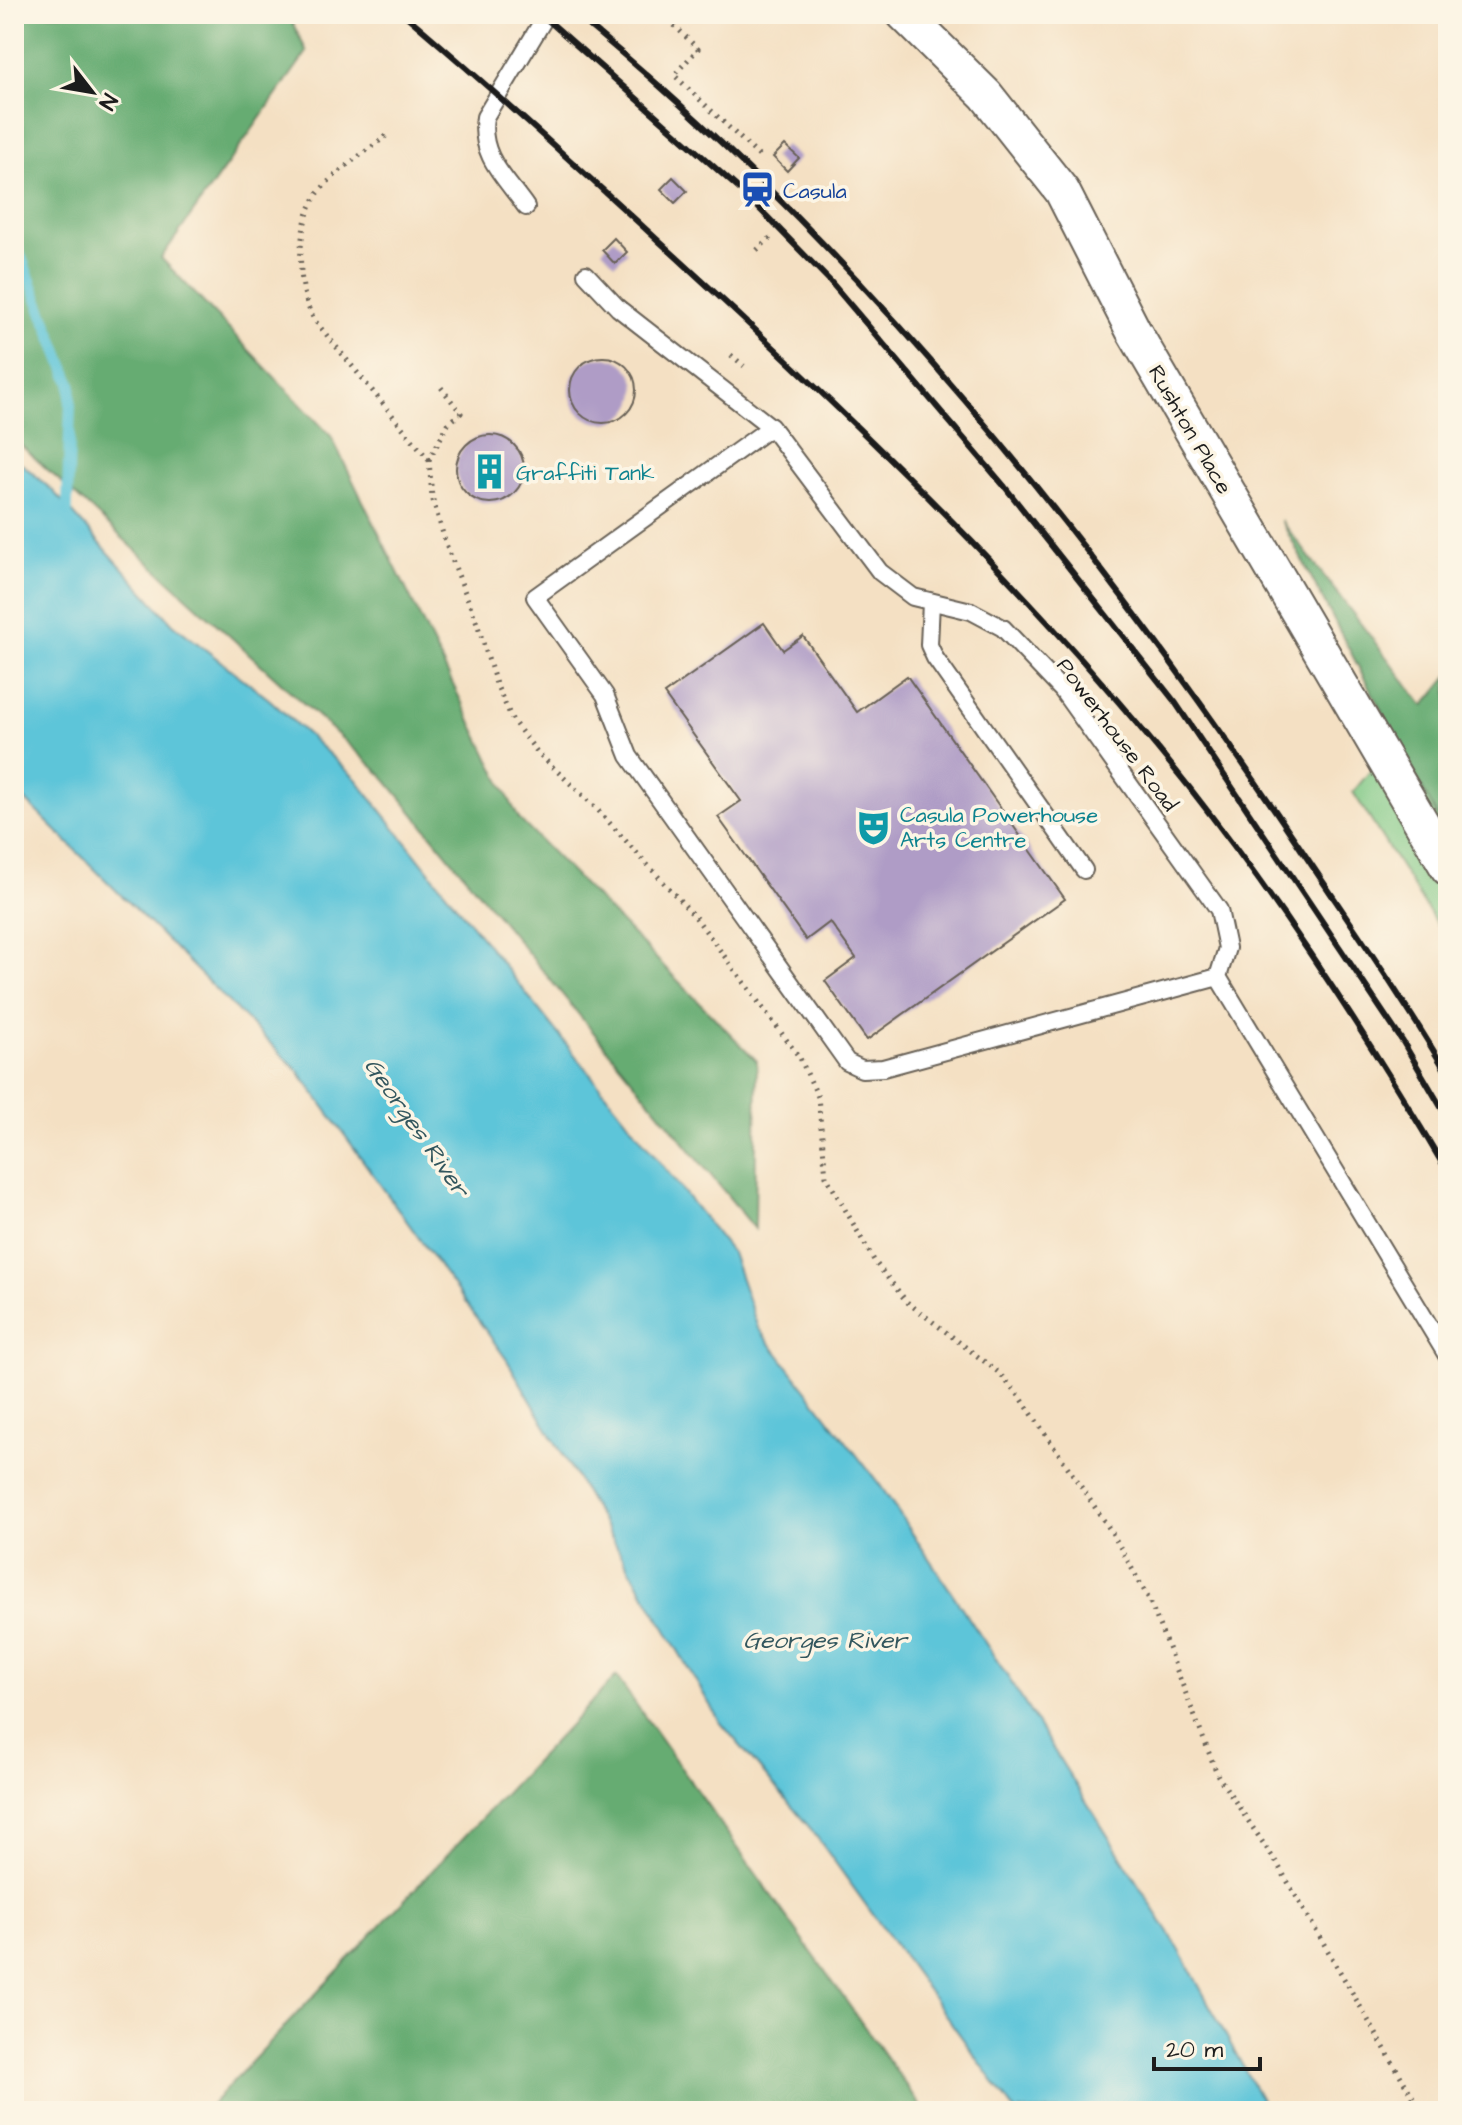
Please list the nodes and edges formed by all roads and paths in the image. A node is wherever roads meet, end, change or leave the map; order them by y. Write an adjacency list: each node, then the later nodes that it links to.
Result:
1 (547, 14): 6 (lane)
2 (663, 14): 5 (path)
3 (904, 14): 16 (street, Rushton Place)
4 (386, 136): 14 (path)
5 (761, 158)
6 (526, 207)
7 (771, 237): 8 (path)
8 (757, 250)
9 (586, 274): 13 (lane, Powerhouse Road)
10 (731, 355): 11 (path)
11 (744, 366)
12 (440, 386): 14 (path)
13 (771, 427): 15 (lane, Powerhouse Road); 18 (lane)
14 (429, 460): 20 (path)
15 (931, 602): 17 (lane); 18 (lane, Powerhouse Road)
16 (1448, 868)
17 (1084, 870)
18 (1218, 977): 19 (lane)
19 (1448, 1357)
20 (1421, 2111)

